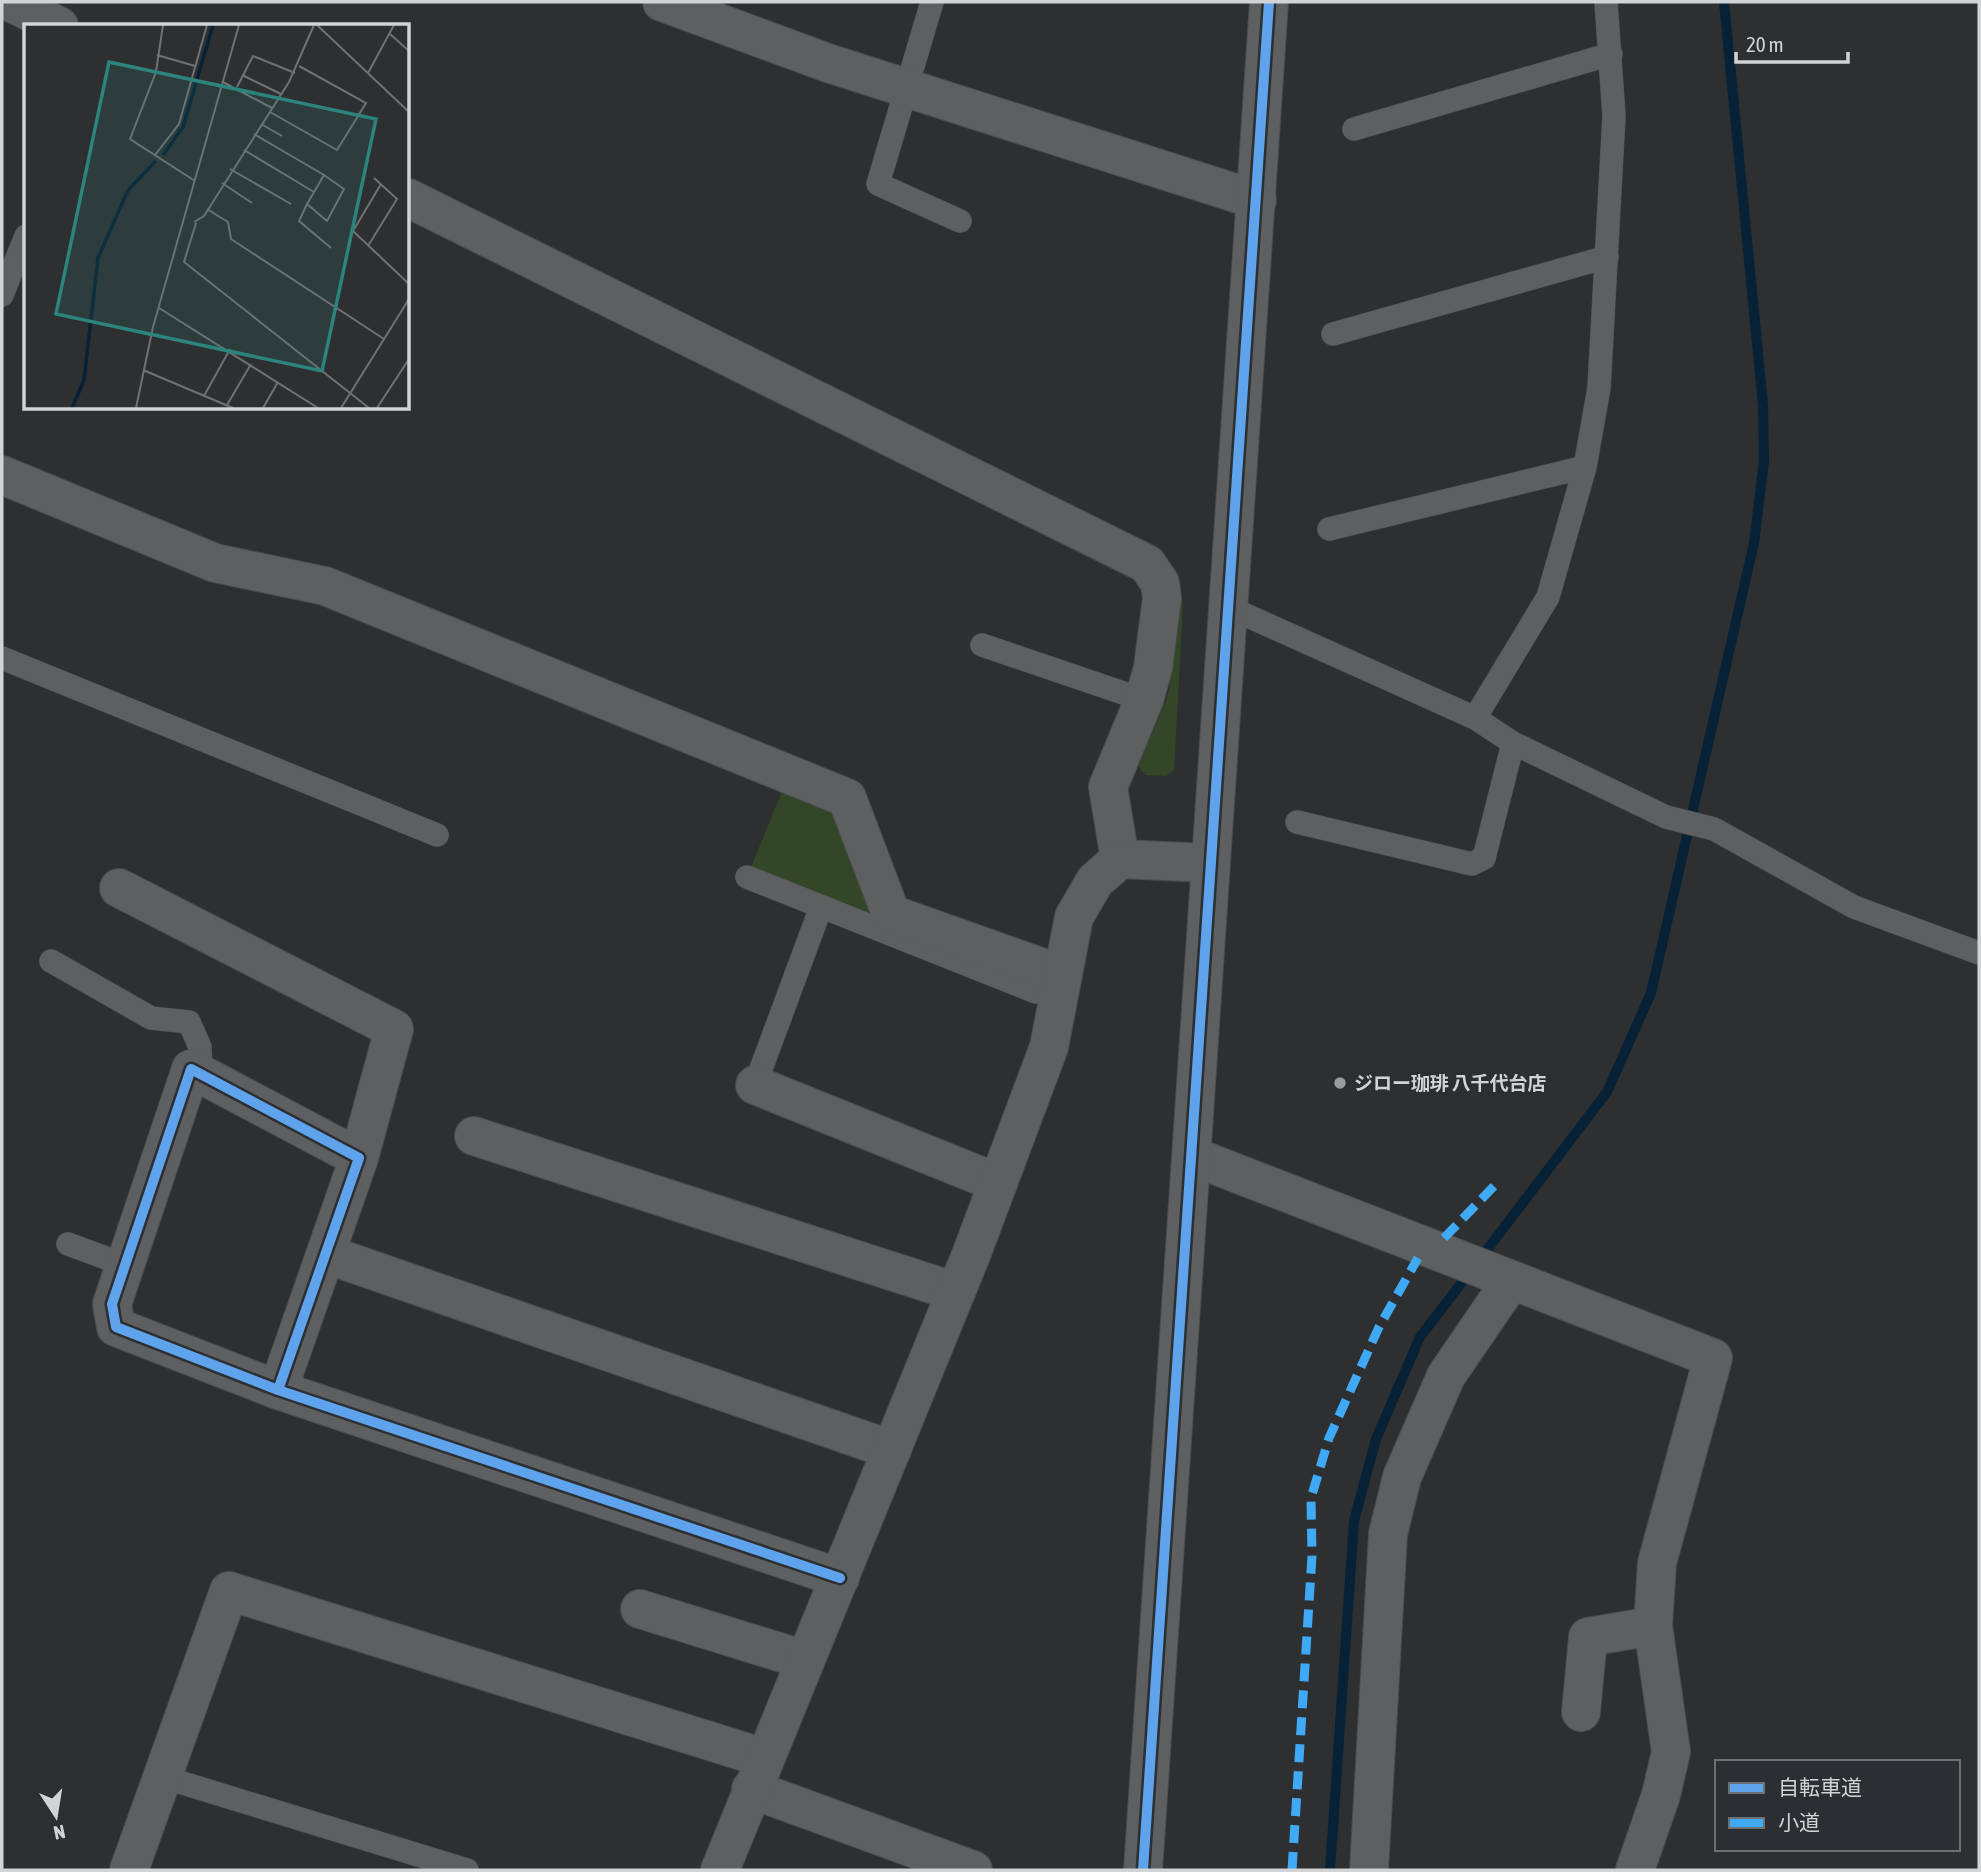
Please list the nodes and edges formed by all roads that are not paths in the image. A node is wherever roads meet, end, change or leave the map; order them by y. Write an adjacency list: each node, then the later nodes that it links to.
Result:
1 (10, 2): 6 (street)
2 (932, 2): 8 (lane)
3 (1269, 2): 10 (street)
4 (1606, 2): 7 (lane)
5 (679, 5): 8 (street)
6 (56, 24)
7 (1611, 54): 9 (lane); 14 (lane)
8 (905, 88): 10 (street); 12 (lane)
9 (1354, 129)
10 (1257, 200): 20 (street)
11 (410, 201): 23 (street)
12 (960, 221)
13 (24, 241): 15 (lane)
14 (1607, 257): 16 (lane); 17 (lane)
15 (2, 295)
16 (1333, 334)
17 (1585, 467): 19 (lane); 24 (lane)
18 (2, 475): 35 (street)
19 (1329, 529)
20 (1228, 607): 24 (lane); 29 (street)
21 (982, 645): 23 (lane)
22 (2, 658): 27 (lane)
23 (1144, 700): 28 (street)
24 (1475, 718): 25 (lane)
25 (1513, 743): 26 (lane); 33 (lane)
26 (1297, 822)
27 (437, 835)
28 (1119, 859): 29 (street); 35 (street)
29 (1209, 863): 39 (street)
30 (747, 877): 32 (lane)
31 (119, 888): 40 (street)
32 (821, 907): 35 (lane); 37 (lane)
33 (1979, 953)
34 (51, 961): 36 (lane)
35 (1049, 983): 41 (street)
36 (201, 1074): 40 (street); 44 (street)
37 (755, 1085): 41 (street)
38 (474, 1136): 46 (street)
39 (1192, 1156): 45 (street); 60 (street)
40 (359, 1158): 43 (street)
41 (998, 1183): 46 (street)
42 (68, 1244): 44 (lane)
43 (326, 1254): 47 (street); 48 (street)
44 (125, 1265): 47 (street)
45 (1503, 1278): 51 (street); 61 (street)
46 (956, 1292): 48 (street)
47 (278, 1390): 49 (street)
48 (892, 1450): 49 (street)
49 (840, 1578): 52 (street)
50 (640, 1609): 52 (street)
51 (1653, 1626): 53 (street); 62 (street)
52 (805, 1661): 54 (street)
53 (1581, 1712)
54 (758, 1774): 55 (street); 58 (street); 59 (street)
55 (163, 1777): 56 (street); 57 (lane)
56 (129, 1870)
57 (467, 1870)
58 (720, 1870)
59 (973, 1870)
60 (1143, 1870)
61 (1369, 1870)
62 (1635, 1870)

